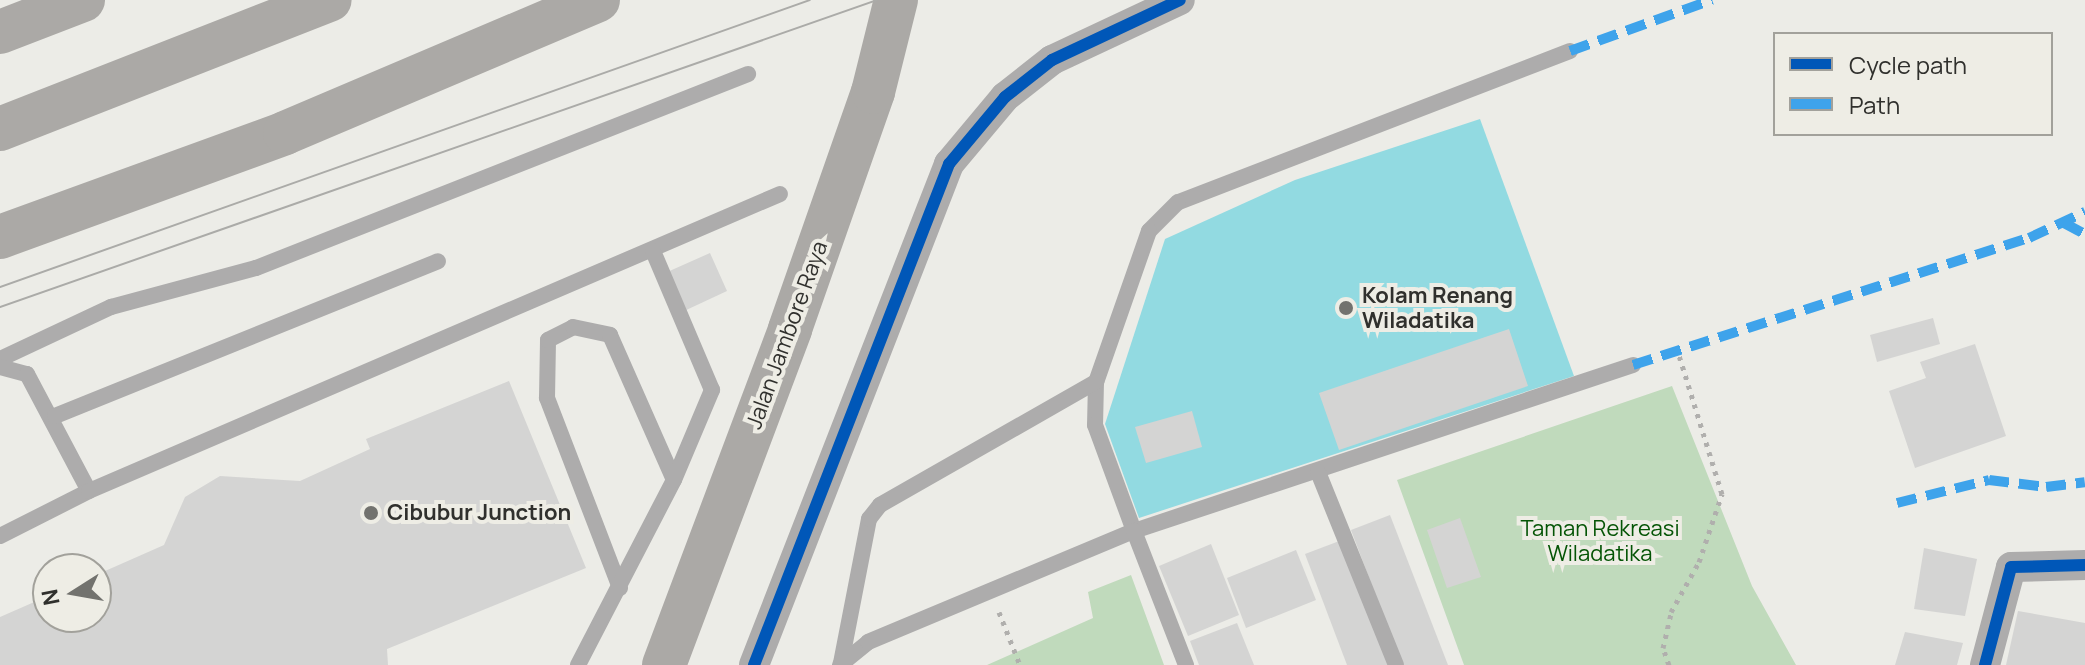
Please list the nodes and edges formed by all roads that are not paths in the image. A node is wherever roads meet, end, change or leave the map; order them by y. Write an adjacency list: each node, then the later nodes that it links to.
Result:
1 (83, 0): 7 (highway)
2 (330, 0): 11 (highway)
3 (598, 0): 13 (highway)
4 (896, 0): 10 (highway, Jalan Jambore Raya)
5 (920, 0): 10 (highway)
6 (1180, 0): 31 (street)
7 (0, 32)
8 (1570, 51): 19 (lane)
9 (748, 74): 16 (lane)
10 (873, 92): 30 (highway, Jalan Jambore Raya)
11 (0, 129)
12 (780, 194): 14 (lane)
13 (0, 237)
14 (653, 251): 22 (lane); 23 (lane)
15 (438, 261): 20 (lane)
16 (0, 359)
17 (1633, 365): 21 (lane)
18 (0, 367): 20 (lane)
19 (1096, 382): 24 (lane); 28 (lane)
20 (55, 416): 23 (lane)
21 (1318, 472): 24 (lane); 33 (lane)
22 (674, 480): 27 (lane); 27 (lane)
23 (89, 491): 25 (lane)
24 (1134, 531): 28 (lane); 32 (lane)
25 (0, 536)
26 (2085, 565): 34 (street)
27 (620, 588): 29 (lane)
28 (841, 664)
29 (578, 665)
30 (664, 665)
31 (754, 665)
32 (1186, 665)
33 (1396, 665)
34 (1985, 665)

